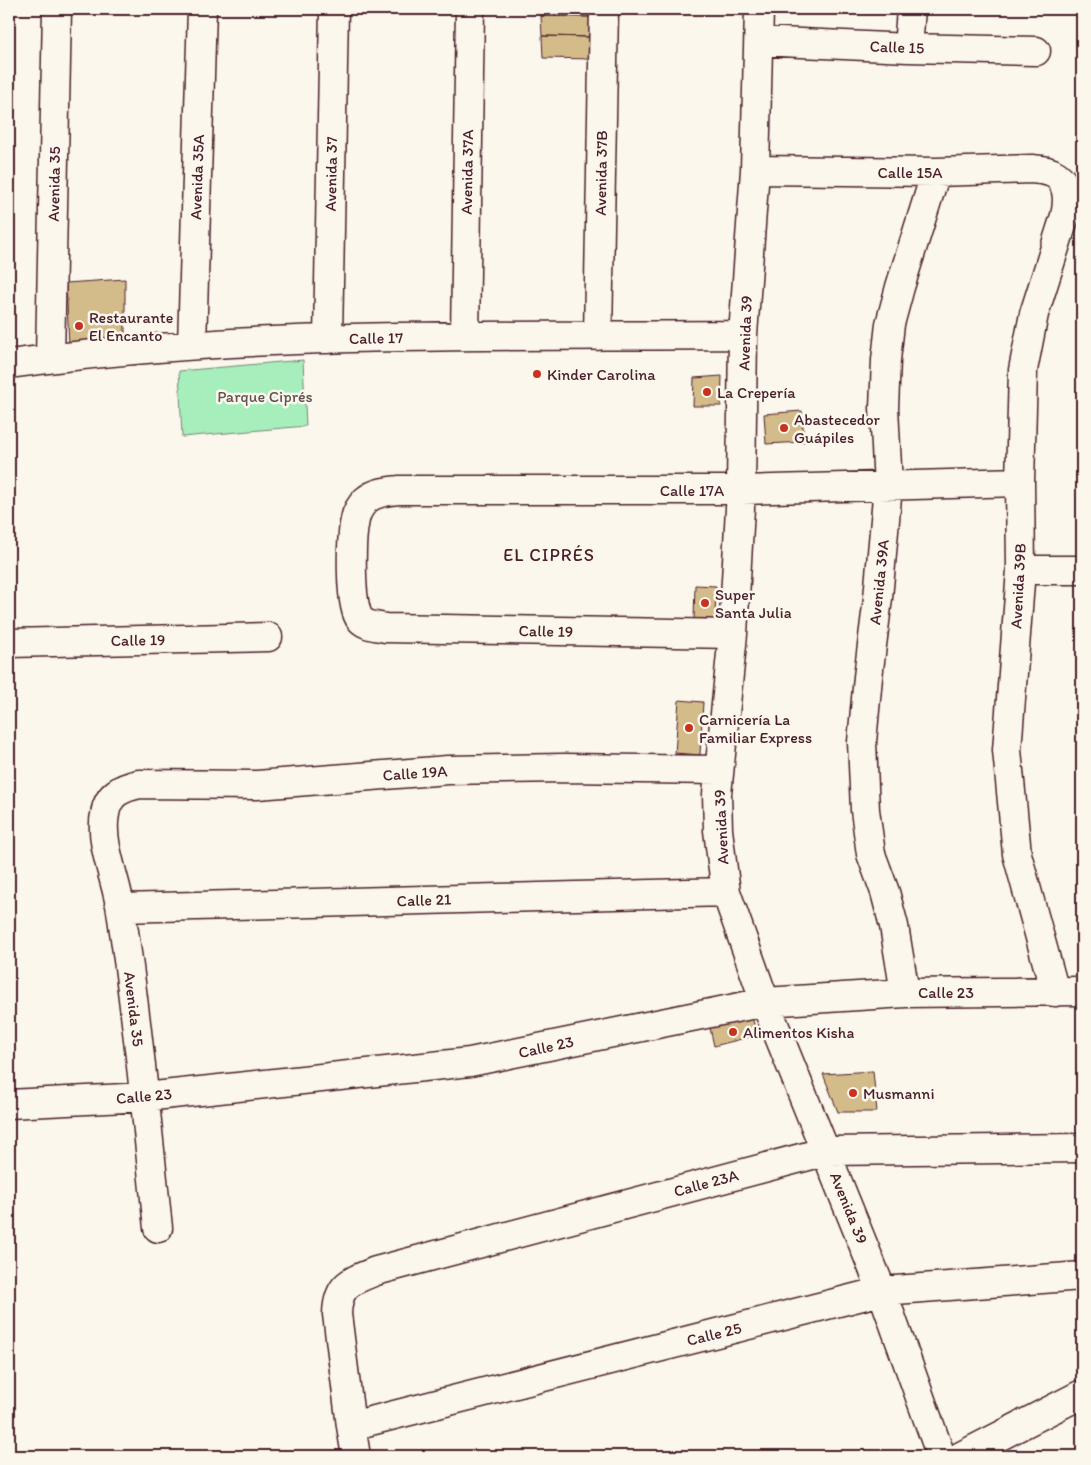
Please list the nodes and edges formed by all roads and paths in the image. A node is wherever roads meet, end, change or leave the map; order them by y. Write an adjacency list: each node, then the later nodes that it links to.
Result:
1 (57, 9): 19 (street, Avenida 35)
2 (202, 9): 18 (street, Avenida 35A)
3 (334, 9): 17 (street, Avenida 37)
4 (470, 9): 15 (street, Avenida 37A)
5 (604, 9): 16 (street, Avenida 37B)
6 (759, 9): 8 (street, Avenida 39)
7 (911, 9): 9 (street)
8 (758, 41): 9 (street, Calle 15); 11 (street, Avenida 39)
9 (908, 48): 10 (street, Calle 15)
10 (1036, 51)
11 (755, 170): 12 (street, Calle 15A); 14 (street, Avenida 39)
12 (936, 172): 13 (street, Calle 15A); 22 (street, Avenida 39A)
13 (1062, 181): 21 (street, Avenida 39B)
14 (743, 335): 16 (street, Calle 17); 23 (street, Avenida 39)
15 (465, 336): 16 (street, Calle 17); 17 (street, Calle 17)
16 (598, 336)
17 (328, 339): 18 (street, Calle 17)
18 (192, 345): 19 (street, Calle 17)
19 (50, 358): 20 (street, Calle 17)
20 (9, 364)
21 (1020, 482): 22 (street, Calle 17A); 24 (street, Avenida 39B)
22 (888, 486): 23 (street, Calle 17A); 36 (street, Avenida 39A)
23 (741, 490): 26 (street, Calle 17A); 27 (street, Avenida 39)
24 (1021, 570): 25 (street); 35 (street, Avenida 39B)
25 (1082, 570)
26 (360, 620): 27 (street, Calle 19)
27 (733, 634): 30 (street, Avenida 39)
28 (268, 637): 29 (street, Calle 19)
29 (9, 643)
30 (720, 770): 31 (street, Calle 19A); 32 (street, Avenida 39)
31 (113, 795): 33 (street, Avenida 35)
32 (726, 892): 33 (street, Calle 21); 37 (street, Avenida 39)
33 (121, 908): 38 (street, Avenida 35)
34 (1082, 991): 35 (street, Calle 23)
35 (1055, 992): 36 (street, Calle 23)
36 (904, 993): 37 (street, Calle 23)
37 (766, 1002): 38 (street, Calle 23); 41 (street, Avenida 39)
38 (145, 1097): 39 (street, Calle 23); 42 (street, Avenida 35)
39 (9, 1104)
40 (1082, 1148): 41 (street, Calle 23A)
41 (826, 1151): 44 (street, Avenida 39); 46 (street, Calle 23A)
42 (158, 1228)
43 (1082, 1276): 44 (street, Calle 25)
44 (882, 1291): 46 (street, Calle 25); 48 (street, Avenida 39)
45 (1082, 1394): 49 (street)
46 (351, 1426): 47 (street)
47 (356, 1456)
48 (941, 1456)
49 (961, 1456)

